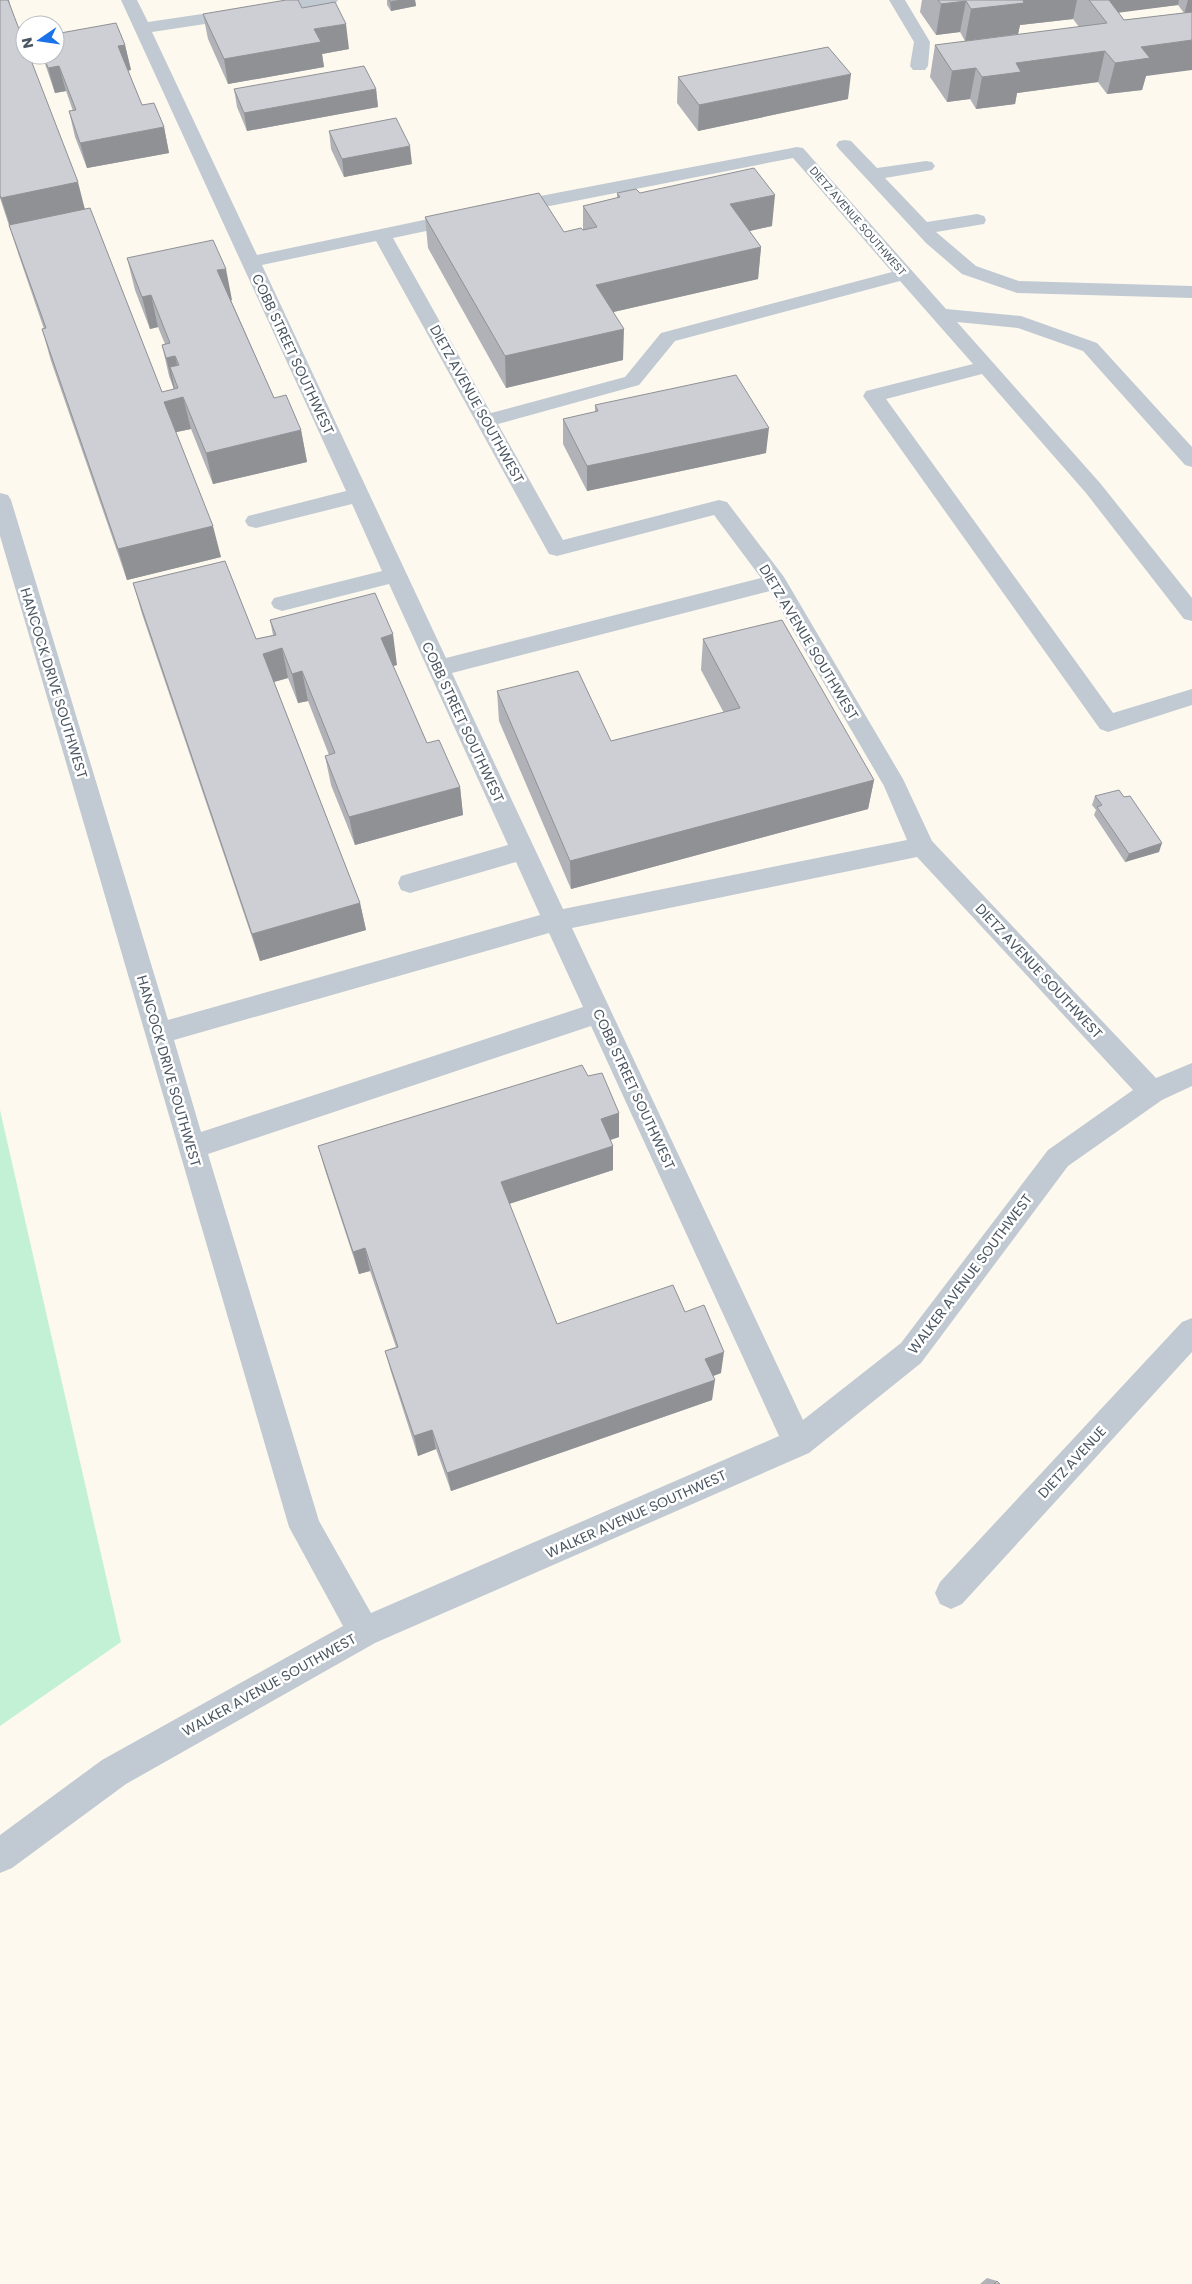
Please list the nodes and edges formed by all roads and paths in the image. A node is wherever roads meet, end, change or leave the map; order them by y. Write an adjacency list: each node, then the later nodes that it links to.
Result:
1 (129, 0): 4 (street, COBB STREET SOUTHWEST)
2 (330, 0): 4 (street)
3 (897, 0): 5 (street)
4 (142, 28): 14 (street, COBB STREET SOUTHWEST)
5 (919, 66)
6 (845, 145): 8 (street)
7 (926, 166): 8 (street)
8 (873, 174): 12 (street)
9 (496, 211): 15 (street, DIETZ AVENUE SOUTHWEST)
10 (477, 215): 13 (street)
11 (977, 220): 12 (street)
12 (923, 228): 16 (street)
13 (381, 234): 14 (street); 19 (street, DIETZ AVENUE SOUTHWEST)
14 (250, 262): 21 (street, COBB STREET SOUTHWEST)
15 (905, 274): 17 (street, DIETZ AVENUE SOUTHWEST); 19 (street)
16 (1192, 292)
17 (940, 314): 18 (street, DIETZ AVENUE SOUTHWEST); 20 (street)
18 (986, 367): 27 (street, DIETZ AVENUE SOUTHWEST); 29 (street)
19 (486, 421): 25 (street, DIETZ AVENUE SOUTHWEST)
20 (1192, 460)
21 (358, 495): 23 (street); 24 (street, COBB STREET SOUTHWEST)
22 (0, 500): 35 (street, HANCOCK DRIVE SOUTHWEST)
23 (256, 521)
24 (395, 575): 26 (street); 28 (street, COBB STREET SOUTHWEST)
25 (776, 582): 28 (street); 30 (street, DIETZ AVENUE SOUTHWEST)
26 (282, 603)
27 (1192, 613)
28 (439, 668): 31 (street, COBB STREET SOUTHWEST)
29 (1192, 697)
30 (922, 846): 33 (street); 37 (street, DIETZ AVENUE SOUTHWEST)
31 (522, 850): 32 (street); 33 (street, COBB STREET SOUTHWEST)
32 (410, 883)
33 (555, 921): 34 (street, COBB STREET SOUTHWEST); 35 (street)
34 (598, 1013): 38 (street); 40 (street, COBB STREET SOUTHWEST)
35 (158, 1034): 38 (street, HANCOCK DRIVE SOUTHWEST)
36 (1192, 1074): 37 (street, WALKER AVENUE SOUTHWEST)
37 (1152, 1092): 40 (street, WALKER AVENUE SOUTHWEST)
38 (192, 1147): 42 (street, HANCOCK DRIVE SOUTHWEST)
39 (1192, 1331): 41 (street, DIETZ AVENUE)
40 (798, 1443): 42 (street, WALKER AVENUE SOUTHWEST)
41 (951, 1593)
42 (364, 1632): 43 (street, WALKER AVENUE SOUTHWEST)
43 (0, 1856)

